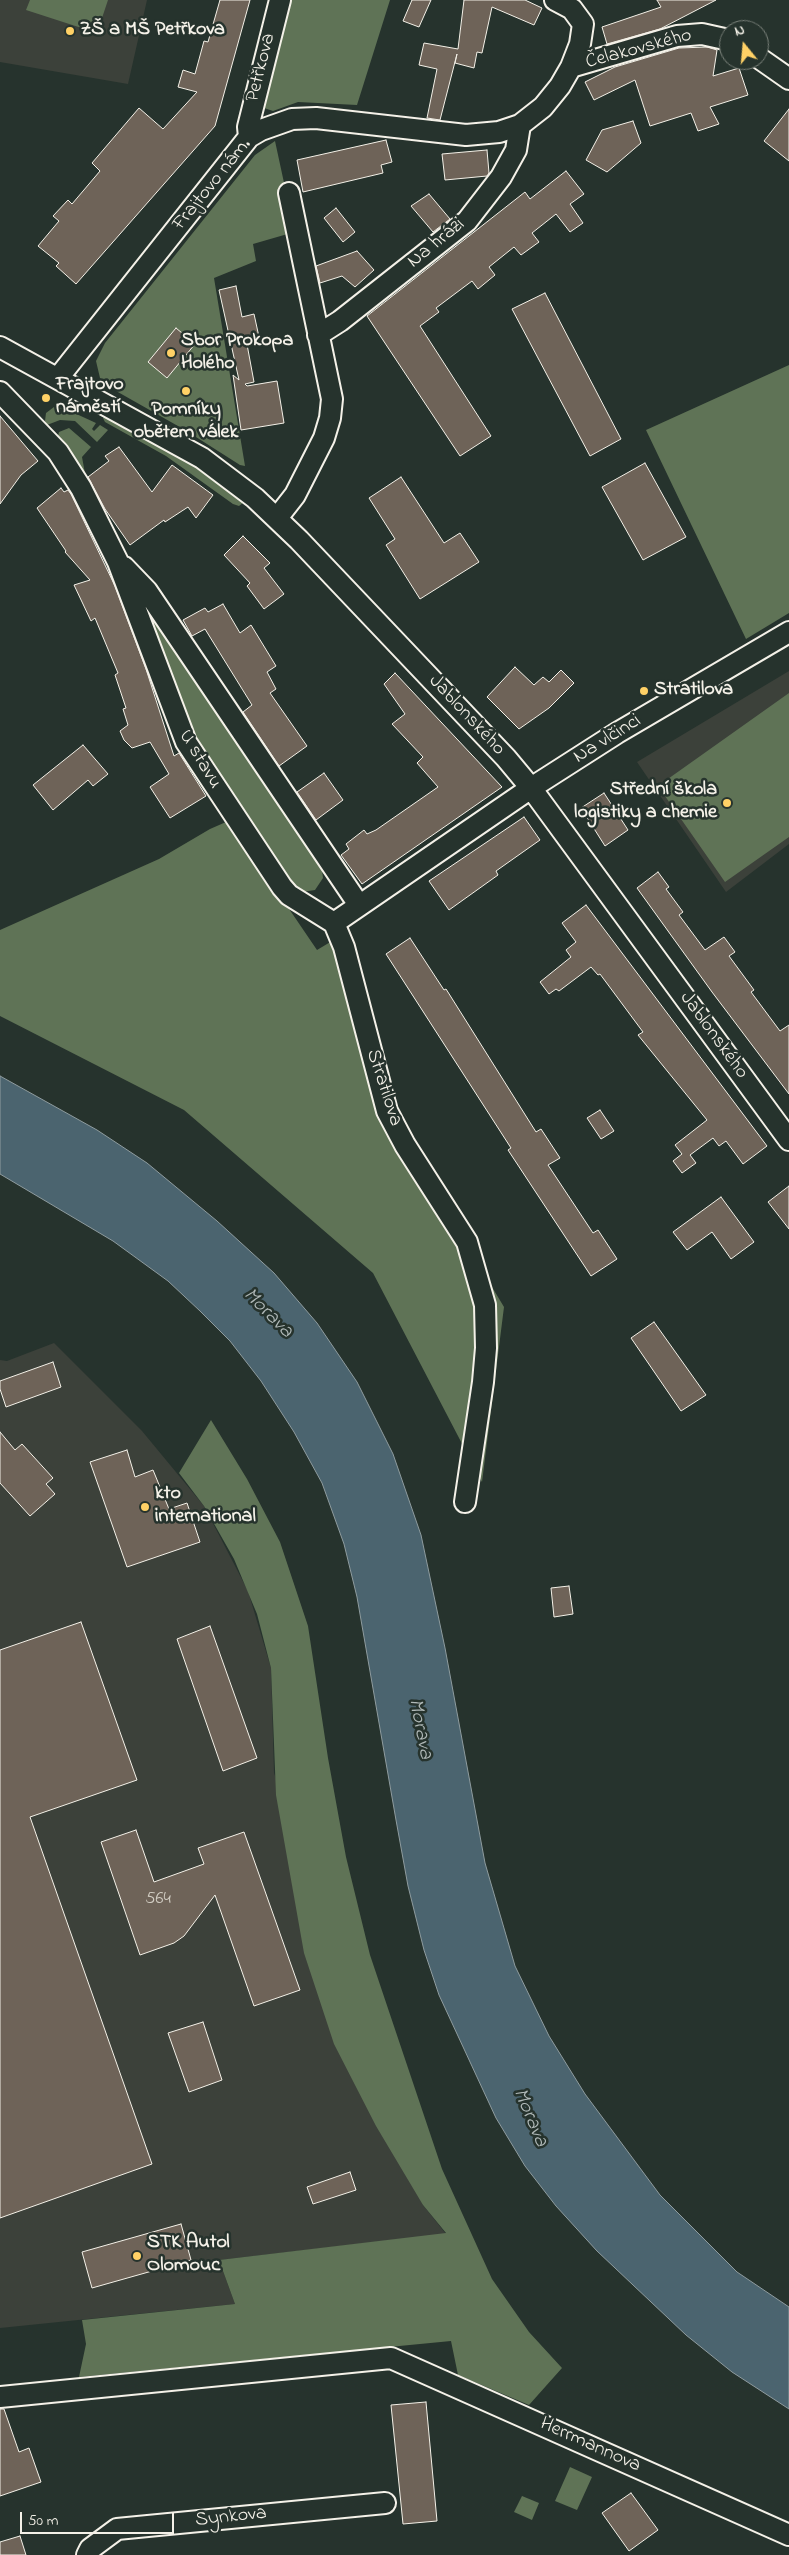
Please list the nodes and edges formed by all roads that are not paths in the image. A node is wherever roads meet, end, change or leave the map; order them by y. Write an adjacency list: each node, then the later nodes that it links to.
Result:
1 (280, 0): 10 (street, Petřkova)
2 (556, 0): 3 (street, Čelakovského)
3 (583, 24): 5 (street); 7 (street, Čelakovského)
4 (719, 38): 5 (street, Čelakovského)
5 (603, 58): 7 (street, Čelakovského)
6 (769, 65): 8 (street)
7 (571, 68): 9 (street)
8 (789, 79)
9 (520, 125): 10 (street, Frajtovo nám.); 12 (street, Na hrázi)
10 (249, 137): 14 (street, Frajtovo nám.)
11 (289, 194): 12 (street)
12 (318, 335): 16 (street)
13 (0, 347): 14 (street, Jablonského)
14 (58, 378): 16 (street, Jablonského)
15 (0, 392): 17 (street, U stavu)
16 (277, 518): 19 (street, Jablonského)
17 (118, 562): 20 (street, U stavu); 21 (street, U stavu)
18 (789, 632): 19 (street, Na vlčinci)
19 (531, 788): 20 (street); 22 (street, Jablonského)
20 (359, 905): 21 (street)
21 (334, 923): 23 (street, Stratilova)
22 (789, 1140)
23 (465, 1502)
24 (0, 2397): 26 (street, Herrmannova)
25 (385, 2503): 27 (street, Synkova)
26 (789, 2535)
27 (87, 2555)

